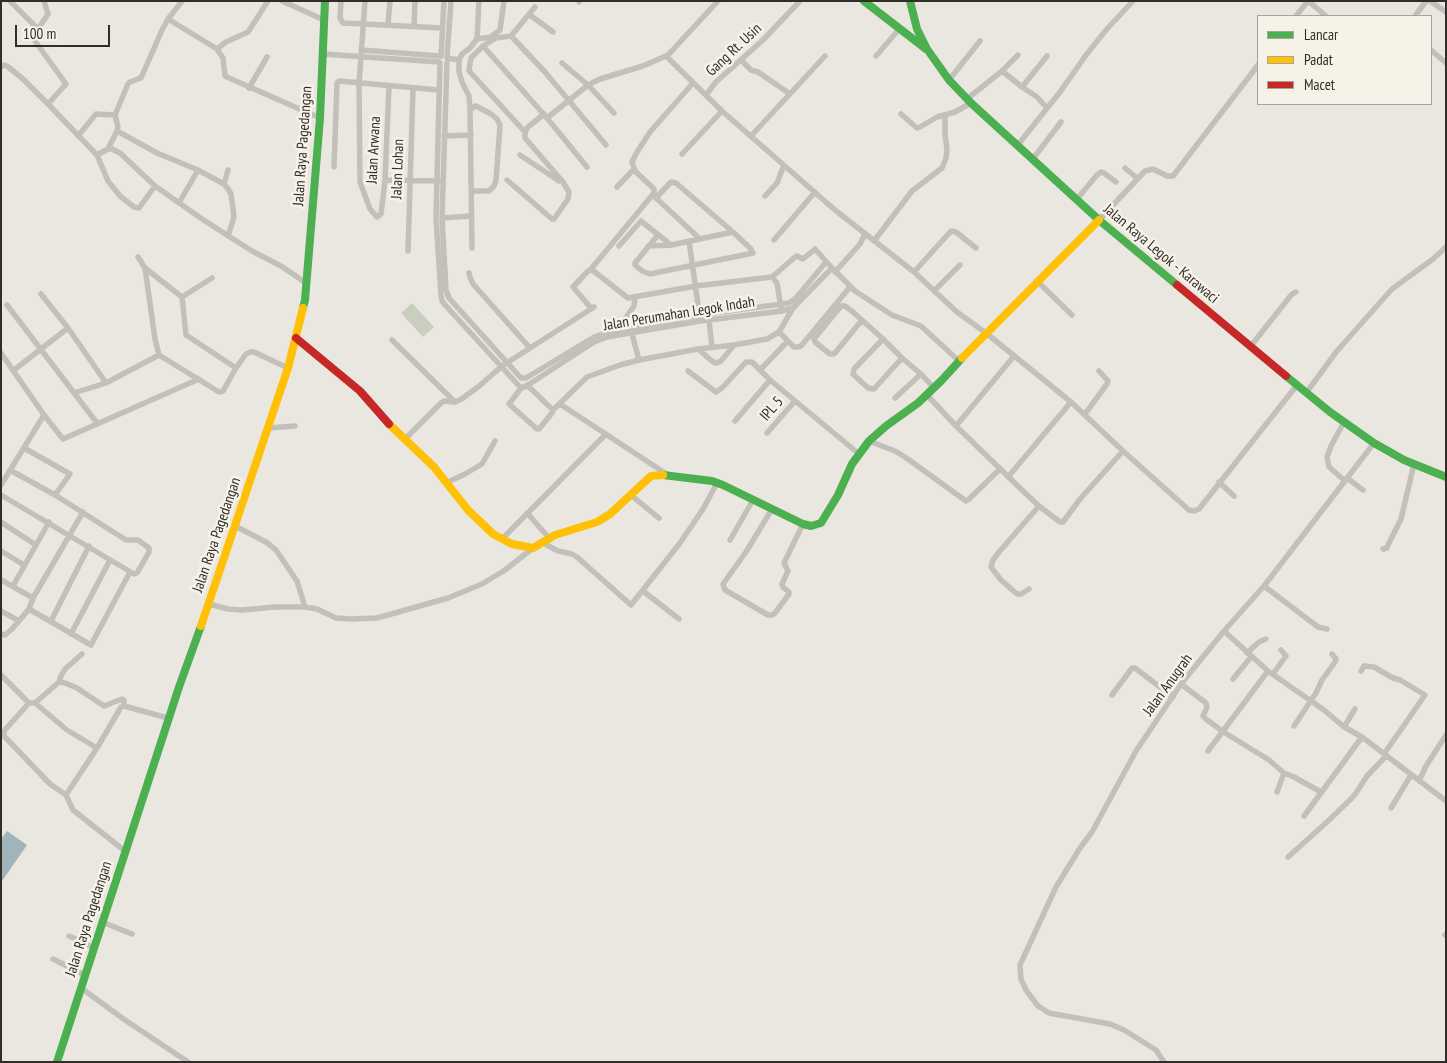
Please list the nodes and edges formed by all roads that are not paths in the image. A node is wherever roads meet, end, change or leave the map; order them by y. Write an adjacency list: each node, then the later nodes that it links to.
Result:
1 (10, 1): 36 (street)
2 (44, 1): 36 (street)
3 (182, 1): 29 (street)
4 (268, 1): 42 (street)
5 (282, 1): 30 (street)
6 (326, 1): 30 (street, Jalan Raya Pagedangan)
7 (341, 1): 31 (street)
8 (365, 1): 31 (street)
9 (390, 1): 32 (street)
10 (416, 1): 33 (street)
11 (444, 1): 34 (street, Jalan Perumahan Legok Indah)
12 (451, 1): 54 (street, Jalan Perumahan Legok Indah)
13 (479, 1): 39 (street)
14 (504, 1): 39 (street)
15 (718, 1): 48 (street)
16 (800, 1): 56 (street, Gang Rt. Usin)
17 (864, 1): 35 (street)
18 (910, 1): 43 (street, Jalan Raya Legok - Karawaci)
19 (1133, 1): 76 (street)
20 (1308, 1): 26 (street); 27 (street)
21 (1426, 1): 28 (street)
22 (1430, 1): 24 (street)
23 (535, 7): 25 (street)
24 (1446, 12)
25 (530, 15): 37 (street); 38 (street)
26 (1297, 15)
27 (1325, 15)
28 (1416, 15)
29 (168, 19): 42 (street); 81 (street)
30 (324, 20): 46 (street, Jalan Raya Pagedangan)
31 (363, 23): 32 (street); 44 (street)
32 (388, 24): 33 (street)
33 (414, 26): 34 (street)
34 (442, 28): 54 (street, Jalan Perumahan Legok Indah)
35 (900, 28): 43 (street); 50 (street)
36 (38, 29): 75 (street)
37 (553, 32)
38 (511, 36): 41 (street); 73 (street)
39 (477, 39): 55 (street)
40 (980, 41): 62 (street)
41 (483, 46): 83 (street); 87 (street)
42 (217, 49): 68 (street)
43 (927, 49): 62 (street, Jalan Raya Legok - Karawaci)
44 (361, 50): 53 (street); 54 (street)
45 (1432, 51): 58 (street)
46 (323, 54): 53 (street); 84 (street, Jalan Raya Pagedangan)
47 (1018, 55): 61 (street)
48 (666, 56): 63 (street); 65 (street)
49 (825, 56): 71 (street)
50 (876, 56)
51 (1047, 56): 67 (street)
52 (267, 57): 68 (street)
53 (361, 57): 54 (street); 64 (street)
54 (443, 59): 55 (street); 70 (street, Jalan Perumahan Legok Indah); 90 (street, Jalan Perumahan Legok Indah)
55 (459, 60): 77 (street)
56 (741, 60): 71 (street); 72 (street, Gang Rt. Usin)
57 (562, 63): 65 (street)
58 (1446, 63)
59 (1257, 66): 106 (street)
60 (1, 67): 75 (street)
61 (1002, 71): 67 (street); 74 (street)
62 (949, 80): 74 (street, Jalan Raya Legok - Karawaci)
63 (694, 83): 72 (street); 103 (street)
64 (358, 84): 66 (street); 100 (street); 107 (street, Jalan Arwana)
65 (588, 85): 73 (street); 79 (street)
66 (389, 86): 69 (street); 107 (street, Jalan Arwana)
67 (1022, 87): 76 (street)
68 (249, 88): 84 (street)
69 (413, 88): 70 (street); 108 (street, Jalan Lohan)
70 (439, 90): 110 (street, Jalan Perumahan Legok Indah)
71 (790, 94): 91 (street)
72 (706, 95): 78 (street)
73 (569, 99): 83 (street); 92 (street)
74 (969, 101): 82 (street); 93 (street, Jalan Raya Legok - Karawaci)
75 (48, 104): 89 (street)
76 (1047, 108): 93 (street)
77 (470, 109): 88 (street); 116 (street)
78 (722, 111): 91 (street); 95 (street)
79 (614, 113)
80 (901, 114): 82 (street)
81 (116, 115): 86 (street); 89 (street)
82 (945, 115): 131 (street)
83 (546, 116): 87 (street); 101 (street)
84 (320, 118): 151 (street, Jalan Raya Pagedangan)
85 (1061, 122): 98 (street)
86 (117, 131): 94 (street); 104 (street)
87 (525, 132): 111 (street)
88 (471, 135): 90 (street); 116 (street)
89 (78, 136): 96 (street)
90 (444, 136): 110 (street, Jalan Perumahan Legok Indah)
91 (751, 136): 99 (street)
92 (606, 146)
93 (1017, 146): 98 (street, Jalan Raya Legok - Karawaci)
94 (108, 149): 96 (street); 114 (street)
95 (682, 154)
96 (97, 155): 114 (street)
97 (520, 155): 111 (street)
98 (1032, 160): 119 (street, Jalan Raya Legok - Karawaci)
99 (784, 165): 117 (street); 118 (street)
100 (334, 167)
101 (587, 168)
102 (1124, 168): 106 (street)
103 (634, 169): 115 (street); 144 (street)
104 (198, 170): 113 (street); 120 (street)
105 (228, 170): 113 (street)
106 (1138, 179): 123 (street)
107 (385, 180): 108 (street)
108 (410, 180): 110 (street); 138 (street, Jalan Lohan)
109 (507, 180): 111 (street)
110 (440, 181): 122 (street, Jalan Perumahan Legok Indah); 188 (street, Jalan Perumahan Legok Indah)
111 (563, 182)
112 (1116, 182): 119 (street)
113 (224, 184): 127 (street)
114 (155, 186): 120 (street)
115 (617, 187)
116 (472, 191): 121 (street)
117 (815, 192): 125 (street); 129 (street)
118 (765, 196)
119 (1076, 200): 123 (street, Jalan Raya Legok - Karawaci)
120 (179, 203): 127 (street)
121 (471, 216): 122 (street); 136 (street)
122 (442, 218): 188 (street, Jalan Perumahan Legok Indah)
123 (1099, 220): 150 (street); 177 (street, Jalan Raya Legok - Karawaci)
124 (733, 232): 128 (street); 128 (street); 142 (street)
125 (866, 234): 131 (street); 145 (street)
126 (658, 235): 132 (street); 133 (street); 134 (street)
127 (228, 236): 151 (street)
128 (700, 239): 130 (street)
129 (774, 240)
130 (689, 241): 132 (street); 142 (street)
131 (874, 241): 146 (street)
132 (671, 245): 134 (street)
133 (619, 246)
134 (648, 246): 142 (street)
135 (1446, 246): 203 (street)
136 (472, 248)
137 (976, 248): 146 (street)
138 (408, 251)
139 (138, 257): 143 (street)
140 (826, 262): 145 (street); 148 (street); 154 (street)
141 (960, 264): 155 (street)
142 (692, 265): 152 (street)
143 (145, 268): 158 (street); 183 (street)
144 (591, 269): 159 (street); 179 (street)
145 (833, 270): 153 (street); 154 (street)
146 (914, 272): 155 (street)
147 (469, 273): 179 (street)
148 (772, 277): 152 (street); 162 (street)
149 (212, 278): 158 (street)
150 (1037, 281): 164 (street); 171 (street)
151 (306, 283): 172 (street, Jalan Raya Pagedangan)
152 (696, 286): 159 (street); 165 (street)
153 (850, 287): 170 (street); 187 (street)
154 (808, 288): 160 (street); 163 (street)
155 (934, 291): 171 (street)
156 (1296, 292): 177 (street)
157 (41, 294): 168 (street)
158 (182, 296): 189 (street)
159 (634, 296): 169 (street)
160 (792, 301): 162 (street, Jalan Perumahan Legok Indah); 163 (street)
161 (7, 305): 180 (street)
162 (781, 307): 163 (street, Jalan Perumahan Legok Indah); 165 (street, Jalan Perumahan Legok Indah); 166 (street, Jalan Perumahan Legok Indah)
163 (794, 308): 170 (street)
164 (1072, 315)
165 (700, 318): 166 (street, Jalan Perumahan Legok Indah); 169 (street, Jalan Perumahan Legok Indah)
166 (709, 320): 178 (street)
167 (862, 320): 167 (street); 173 (street)
168 (68, 328): 180 (street); 198 (street)
169 (629, 330): 186 (street); 188 (street, Jalan Perumahan Legok Indah); 200 (street, Jalan Perumahan Legok Indah)
170 (779, 332): 176 (street)
171 (986, 333): 184 (street); 187 (street)
172 (296, 338): 190 (street, Jalan Raya Pagedangan); 221 (street)
173 (883, 339): 185 (street); 185 (street)
174 (392, 340): 207 (street)
175 (785, 344): 193 (street)
176 (734, 345): 178 (street); 181 (street)
177 (1250, 346): 199 (street, Jalan Raya Legok - Karawaci)
178 (712, 347): 181 (street)
179 (530, 348): 188 (street)
180 (41, 349): 191 (street); 202 (street)
181 (698, 349): 186 (street)
182 (1, 353): 191 (street)
183 (159, 355): 196 (street); 198 (street)
184 (1014, 356): 208 (street); 217 (street)
185 (902, 358): 195 (street)
186 (639, 360): 209 (street)
187 (959, 361): 201 (street)
188 (504, 365): 200 (street, Jalan Perumahan Legok Indah); 207 (street)
189 (236, 368): 190 (street); 196 (street)
190 (288, 368): 218 (street, Jalan Raya Pagedangan)
191 (14, 370): 212 (street)
192 (688, 370): 193 (street)
193 (760, 370): 197 (street)
194 (1099, 370): 211 (street)
195 (921, 374): 201 (street); 205 (street)
196 (199, 379): 215 (street)
197 (770, 380): 206 (street); 213 (street)
198 (106, 383): 202 (street)
199 (1298, 385): 203 (street, Jalan Raya Legok - Karawaci); 235 (street)
200 (525, 386): 210 (street); 210 (street)
201 (934, 388): 204 (street)
202 (74, 393): 215 (street)
203 (1306, 393): 214 (street, Jalan Raya Legok - Karawaci)
204 (927, 395): 217 (street); 223 (street)
205 (894, 398)
206 (795, 401): 219 (street, IPL 5); 227 (street)
207 (455, 402): 221 (street)
208 (1072, 402): 211 (street); 232 (street)
209 (560, 404): 210 (street); 220 (street)
210 (552, 410)
211 (1085, 414): 226 (street)
212 (44, 415): 215 (street); 225 (street)
213 (735, 421)
214 (1344, 422): 224 (street, Jalan Raya Legok - Karawaci); 234 (street)
215 (96, 423)
216 (295, 426): 218 (street)
217 (956, 426): 229 (street)
218 (268, 428): 253 (street, Jalan Raya Pagedangan)
219 (767, 433)
220 (606, 434): 231 (street); 248 (street)
221 (404, 440): 236 (street)
222 (495, 441): 236 (street)
223 (869, 441): 227 (street); 229 (street)
224 (1374, 444): 228 (street, Jalan Raya Legok - Karawaci); 234 (street, Jalan Anugrah)
225 (24, 448): 230 (street); 241 (street)
226 (1123, 451): 235 (street); 245 (street)
227 (859, 454): 252 (street)
228 (1414, 464): 233 (street, Jalan Raya Legok - Karawaci); 261 (street)
229 (1000, 469): 232 (street)
230 (10, 470): 238 (street); 241 (street)
231 (668, 475): 237 (street); 242 (street)
232 (1008, 476): 245 (street)
233 (1446, 477)
234 (1346, 479): 239 (street); 268 (street, Jalan Anugrah)
235 (1219, 482): 243 (street)
236 (446, 483): 255 (street)
237 (717, 483): 244 (street); 270 (street)
238 (1, 485)
239 (1363, 490)
240 (1, 494): 251 (street)
241 (55, 495): 247 (street)
242 (631, 495): 249 (street); 257 (street)
243 (1234, 496)
244 (753, 500): 246 (street); 256 (street)
245 (1039, 506): 269 (street)
246 (772, 509): 252 (street); 252 (street)
247 (83, 512): 254 (street); 265 (street)
248 (528, 513): 255 (street); 257 (street)
249 (659, 518)
250 (1, 522): 258 (street)
251 (49, 522): 254 (street); 258 (street)
252 (803, 524)
253 (235, 526): 272 (street, Jalan Raya Pagedangan); 273 (street)
254 (69, 534): 259 (street); 271 (street)
255 (502, 539): 260 (street)
256 (730, 540)
257 (547, 541): 260 (street); 270 (street)
258 (36, 545): 264 (street)
259 (89, 546): 263 (street); 277 (street)
260 (533, 548): 273 (street)
261 (1383, 549)
262 (1, 551): 264 (street)
263 (110, 560): 265 (street); 282 (street)
264 (24, 565): 267 (street)
265 (130, 572): 282 (street)
266 (1, 580): 267 (street)
267 (13, 586): 271 (street)
268 (1264, 586): 279 (street); 280 (street, Jalan Anugrah)
269 (1029, 589)
270 (643, 591): 276 (street)
271 (33, 598): 274 (street)
272 (209, 604): 273 (street); 300 (street, Jalan Raya Pagedangan)
273 (305, 607)
274 (29, 609): 277 (street); 278 (street)
275 (1, 611): 278 (street)
276 (679, 619)
277 (51, 621): 282 (street)
278 (20, 622): 281 (street)
279 (1327, 629)
280 (1224, 631): 287 (street); 293 (street, Jalan Anugrah)
281 (1, 634)
282 (71, 634)
283 (1266, 639): 287 (street)
284 (1281, 650): 289 (street)
285 (82, 654): 292 (street)
286 (1332, 654): 296 (street)
287 (1249, 655): 289 (street); 291 (street)
288 (1361, 671): 308 (street)
289 (1270, 672): 296 (street); 303 (street)
290 (1, 675): 297 (street)
291 (1233, 679)
292 (59, 682): 297 (street); 298 (street)
293 (1181, 684): 295 (street, Jalan Anugrah); 303 (street)
294 (1112, 695): 295 (street)
295 (1173, 697): 329 (street, Jalan Anugrah)
296 (1311, 701): 301 (street); 302 (street)
297 (32, 703): 306 (street); 314 (street)
298 (124, 706): 300 (street); 306 (street)
299 (1355, 709): 302 (street)
300 (168, 718): 318 (street, Jalan Raya Pagedangan)
301 (1294, 726)
302 (1344, 727): 305 (street)
303 (1222, 731): 307 (street); 309 (street)
304 (1446, 735): 311 (street)
305 (1362, 737): 308 (street); 313 (street)
306 (97, 748): 314 (street)
307 (1208, 751)
308 (1385, 755): 310 (street); 319 (street)
309 (1284, 773): 312 (street); 313 (street)
310 (1410, 775): 311 (street); 316 (street)
311 (1419, 781): 315 (street)
312 (1277, 792)
313 (1321, 792): 317 (street)
314 (66, 795): 318 (street)
315 (1446, 801)
316 (1391, 808)
317 (1304, 816)
318 (125, 852): 320 (street, Jalan Raya Pagedangan)
319 (1288, 857)
320 (102, 922): 321 (street); 323 (street, Jalan Raya Pagedangan)
321 (132, 934)
322 (69, 936): 323 (street)
323 (94, 948): 325 (street, Jalan Raya Pagedangan)
324 (53, 959): 325 (street)
325 (85, 975): 326 (street, Jalan Raya Pagedangan)
326 (81, 988): 327 (street, Jalan Raya Pagedangan); 328 (street)
327 (57, 1062)
328 (188, 1062)
329 (1164, 1062)

